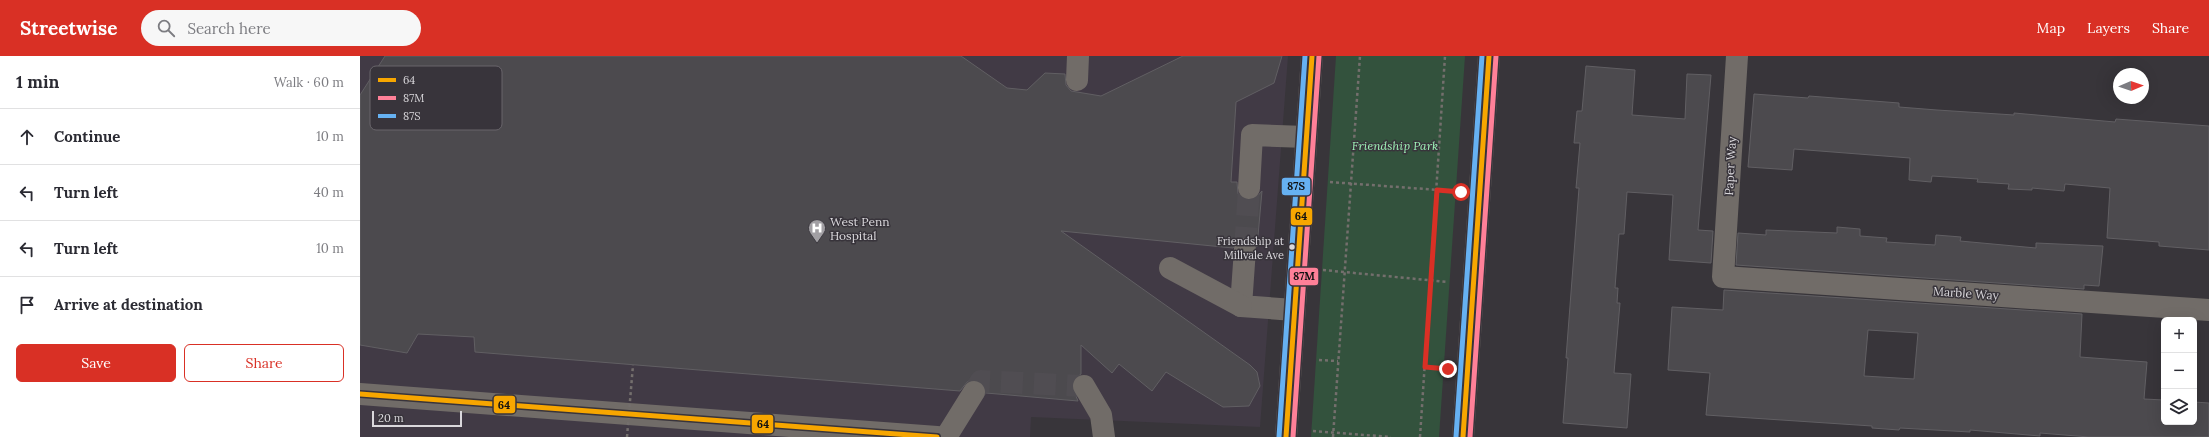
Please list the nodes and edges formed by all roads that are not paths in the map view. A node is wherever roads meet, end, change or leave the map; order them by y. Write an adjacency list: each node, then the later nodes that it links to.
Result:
1 (1078, 56): 5 (street)
2 (1312, 56): 6 (street)
3 (1489, 56): 21 (street)
4 (1736, 56): 10 (street, Paper Way)
5 (1076, 80)
6 (1306, 137): 7 (street); 12 (street)
7 (1249, 188)
8 (1245, 249): 11 (street)
9 (1170, 268): 11 (street)
10 (1723, 277): 13 (street, Marble Way)
11 (1241, 306): 12 (street)
12 (1294, 310): 20 (street)
13 (2209, 310)
14 (1084, 386): 19 (street)
15 (974, 392): 18 (street)
16 (360, 394): 17 (street)
17 (937, 437)
18 (946, 437)
19 (1104, 437)
20 (1286, 437)
21 (1463, 437)

